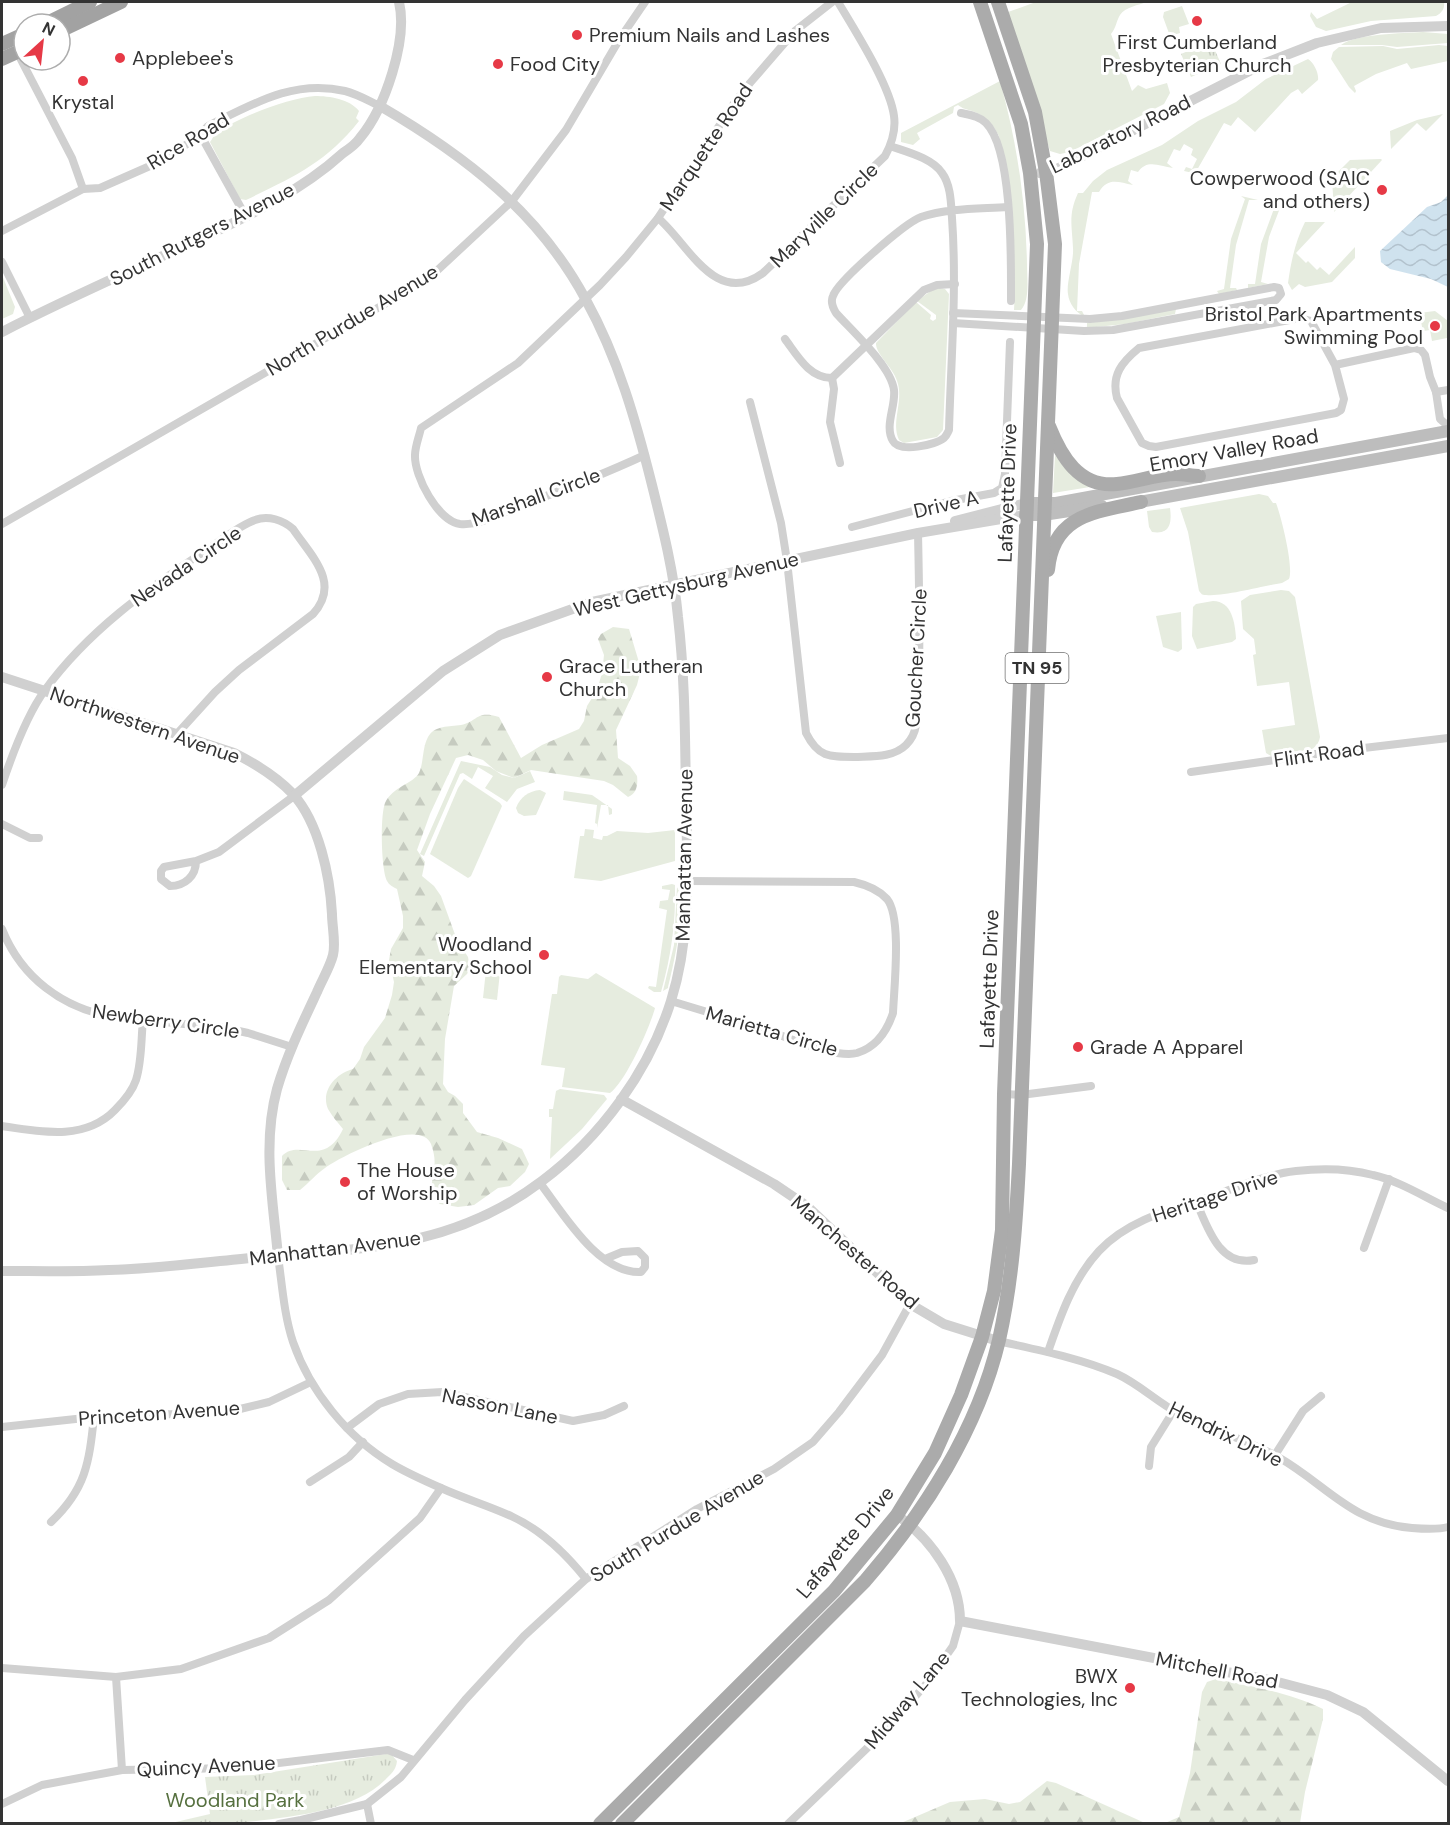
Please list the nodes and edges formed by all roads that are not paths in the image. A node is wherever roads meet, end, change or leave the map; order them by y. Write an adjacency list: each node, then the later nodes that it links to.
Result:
1 (90, 2): 9 (highway)
2 (121, 2): 10 (highway)
3 (399, 2): 13 (street, South Rutgers Avenue)
4 (645, 2): 20 (street, North Purdue Avenue)
5 (832, 2): 24 (street, Marquette Road)
6 (838, 2): 16 (street, Maryville Circle)
7 (980, 2): 18 (main road, Lafayette Drive / TN 95)
8 (998, 2): 17 (main road, Lafayette Drive / TN 95)
9 (70, 12)
10 (72, 25)
11 (1449, 26): 17 (street, Laboratory Road)
12 (31, 72): 19 (street)
13 (380, 106): 15 (street, Rice Road); 20 (street, Manhattan Avenue); 23 (street, South Rutgers Avenue)
14 (961, 112): 21 (street)
15 (198, 137): 19 (street, Rice Road); 23 (street)
16 (890, 146): 22 (street); 24 (street, Maryville Circle)
17 (1046, 172): 18 (street, Laboratory Road); 34 (main road, Lafayette Drive / TN 95)
18 (1030, 173): 33 (main road, Lafayette Drive / TN 95)
19 (83, 189): 25 (street, Rice Road)
20 (512, 201): 28 (street, Manhattan Avenue); 54 (street, North Purdue Avenue)
21 (1008, 207): 22 (street); 29 (street)
22 (951, 212): 27 (street); 38 (street)
23 (246, 217): 31 (street, South Rutgers Avenue)
24 (658, 218): 28 (street, Marquette Road)
25 (2, 231)
26 (2, 262): 31 (street)
27 (955, 284): 30 (street); 38 (street)
28 (585, 299): 48 (street, Manhattan Avenue); 48 (street, Marshall Circle)
29 (1011, 301)
30 (953, 314): 32 (street); 33 (street)
31 (30, 318): 35 (street, South Rutgers Avenue)
32 (953, 323): 33 (street); 38 (street)
33 (1034, 323): 34 (street); 52 (main road, Lafayette Drive / TN 95)
34 (1051, 324): 34 (street); 44 (main road, Lafayette Drive / TN 95)
35 (2, 332)
36 (784, 339): 40 (street)
37 (1010, 342): 55 (street, Drive A)
38 (866, 346): 40 (street)
39 (1335, 365): 39 (street); 42 (street)
40 (832, 378): 49 (street)
41 (1449, 390): 42 (street)
42 (1436, 392): 45 (street)
43 (750, 402): 57 (street)
44 (1047, 421): 50 (main road); 53 (main road, Lafayette Drive / TN 95)
45 (1449, 426)
46 (1449, 431): 50 (main road, Emory Valley Road)
47 (1449, 446): 51 (main road, Emory Valley Road)
48 (645, 455): 58 (street, Manhattan Avenue)
49 (840, 463)
50 (1199, 476): 53 (main road, Emory Valley Road)
51 (1141, 502): 53 (main road, Emory Valley Road); 62 (main road)
52 (1026, 509): 53 (main road, Emory Valley Road); 56 (street, West Gettysburg Avenue); 76 (main road, Lafayette Drive / TN 95)
53 (1043, 509): 62 (main road, Lafayette Drive / TN 95)
54 (2, 524)
55 (852, 527)
56 (918, 533): 57 (street, West Gettysburg Avenue); 57 (street, Goucher Circle)
57 (787, 561): 58 (street, West Gettysburg Avenue)
58 (674, 583): 66 (street, West Gettysburg Avenue); 70 (street, Manhattan Avenue)
59 (2, 677): 60 (street, Northwestern Avenue)
60 (44, 691): 61 (street, Northwestern Avenue); 61 (street, Nevada Circle); 65 (street)
61 (176, 735): 66 (street, Northwestern Avenue)
62 (1035, 738): 77 (main road, Lafayette Drive / TN 95)
63 (1449, 738): 64 (street, Flint Road)
64 (1191, 772)
65 (2, 785)
66 (294, 796): 69 (street); 74 (street, Northwestern Avenue)
67 (2, 824): 68 (street)
68 (39, 838)
69 (196, 861)
70 (687, 881): 72 (street, Manhattan Avenue); 72 (street, Marietta Circle)
71 (2, 929): 73 (street, Newberry Circle)
72 (671, 1002): 78 (street, Manhattan Avenue)
73 (142, 1020): 74 (street, Newberry Circle); 79 (street)
74 (292, 1047): 85 (street, Northwestern Avenue)
75 (1091, 1086): 77 (street)
76 (1004, 1094): 77 (street); 90 (main road, Lafayette Drive / TN 95)
77 (1022, 1095): 91 (main road, Lafayette Drive / TN 95)
78 (621, 1099): 81 (street, Manhattan Avenue); 89 (street, Manchester Road)
79 (2, 1126)
80 (1389, 1179): 82 (street, Heritage Drive); 83 (street, Heritage Drive); 84 (street)
81 (540, 1183): 85 (street, Manhattan Avenue); 86 (street)
82 (1196, 1201): 87 (street); 92 (street, Heritage Drive)
83 (1449, 1208)
84 (1364, 1248)
85 (278, 1256): 88 (street, Manhattan Avenue); 93 (street, Northwestern Avenue)
86 (605, 1259)
87 (1254, 1260)
88 (2, 1271)
89 (910, 1304): 90 (street, Manchester Road); 109 (street, South Purdue Avenue)
90 (982, 1337): 91 (street, Manchester Road); 105 (main road, Lafayette Drive)
91 (998, 1341): 92 (street, Hendrix Drive); 107 (main road, Lafayette Drive)
92 (1048, 1352): 96 (street, Hendrix Drive)
93 (311, 1382): 97 (street, Princeton Avenue); 99 (street, Northwestern Avenue)
94 (1321, 1396): 101 (street)
95 (624, 1406): 99 (street, Nasson Lane)
96 (1174, 1410): 101 (street, Hendrix Drive); 102 (street)
97 (94, 1417): 98 (street, Princeton Avenue); 106 (street)
98 (2, 1428)
99 (347, 1428): 100 (street, Northwestern Avenue)
100 (363, 1442): 103 (street); 104 (street, Northwestern Avenue)
101 (1275, 1455): 108 (street, Hendrix Drive)
102 (1149, 1466)
103 (310, 1482)
104 (441, 1488): 109 (street, Northwestern Avenue); 112 (street)
105 (897, 1515): 107 (street, Midway Lane); 114 (main road, Lafayette Drive)
106 (51, 1522)
107 (910, 1525): 110 (street, Midway Lane); 116 (main road, Lafayette Drive)
108 (1449, 1527)
109 (586, 1579): 113 (street, South Purdue Avenue)
110 (960, 1622): 117 (street, Mitchell Road); 124 (street, Midway Lane)
111 (2, 1668): 112 (street)
112 (116, 1677): 115 (street)
113 (413, 1760): 115 (street, Quincy Avenue); 119 (street, South Purdue Avenue)
114 (663, 1761): 116 (main road); 122 (main road, Lafayette Drive)
115 (122, 1770): 118 (street, Quincy Avenue)
116 (674, 1773): 123 (main road, Lafayette Drive)
117 (1449, 1781)
118 (2, 1804)
119 (367, 1804): 120 (street, South Purdue Avenue); 121 (street)
120 (279, 1824)
121 (371, 1824)
122 (600, 1824)
123 (622, 1824)
124 (788, 1824)

